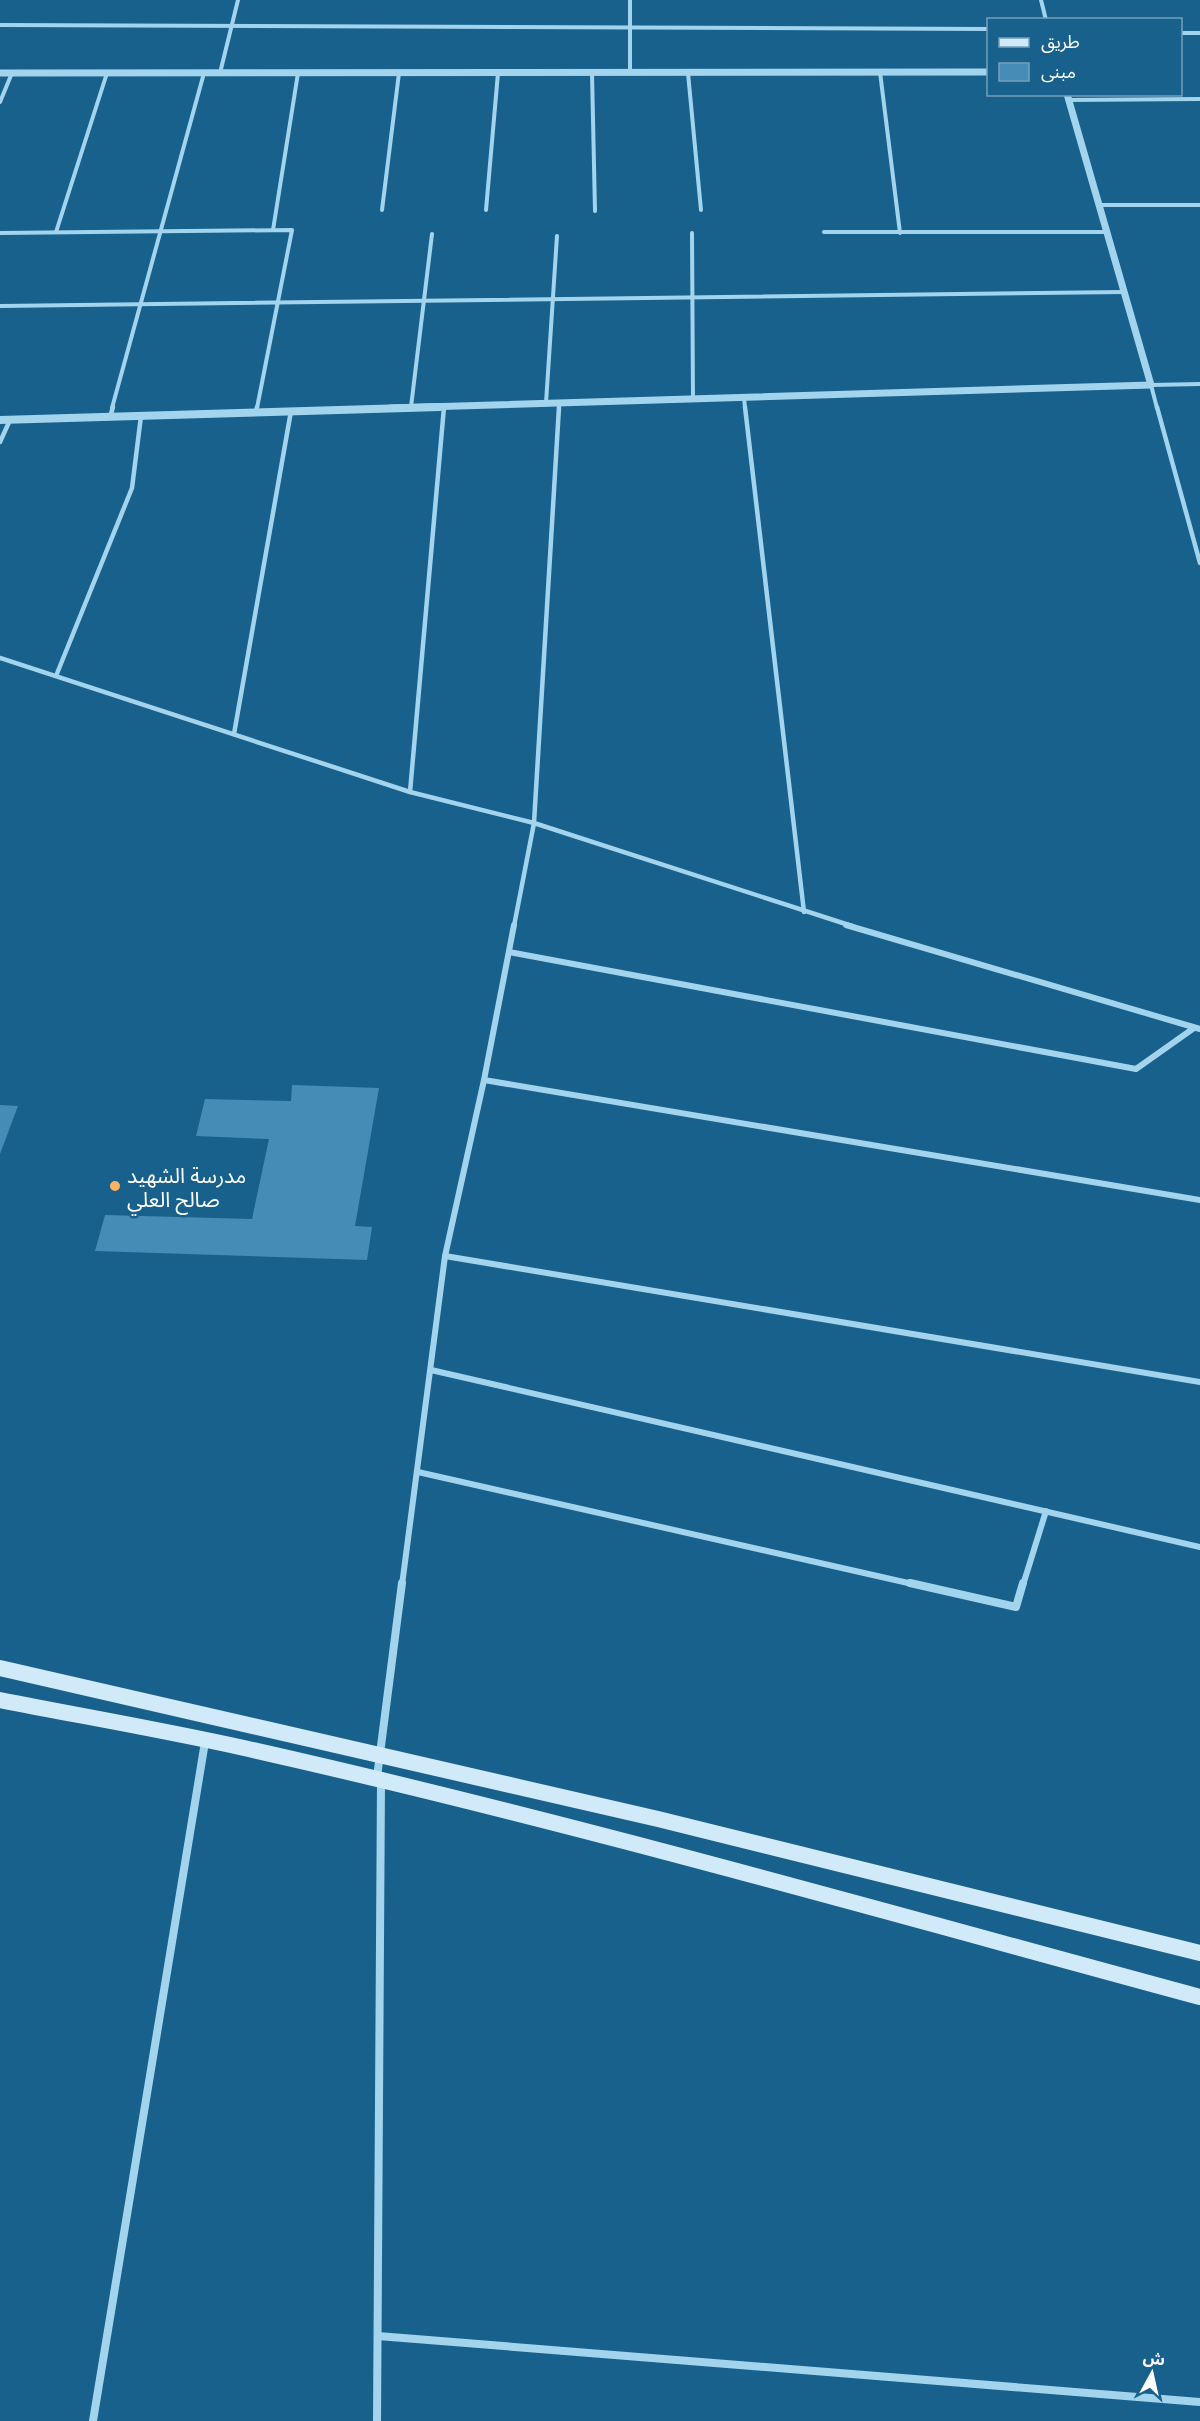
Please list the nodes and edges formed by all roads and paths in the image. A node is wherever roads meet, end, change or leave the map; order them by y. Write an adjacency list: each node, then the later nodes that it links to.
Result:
1 (238, 0): 6 (street)
2 (630, 0): 7 (street)
3 (1041, 0): 4 (street)
4 (1046, 18)
5 (0, 25): 6 (street)
6 (232, 25): 7 (street); 17 (street)
7 (630, 27): 8 (street); 22 (street)
8 (987, 29)
9 (1182, 33): 10 (street)
10 (1200, 33)
11 (880, 72): 12 (street); 23 (street); 37 (street)
12 (987, 72)
13 (0, 73): 14 (street)
14 (12, 73): 15 (street); 26 (street)
15 (107, 73): 16 (street); 35 (street)
16 (204, 73): 17 (street); 34 (street)
17 (220, 73): 18 (street)
18 (298, 73): 19 (street); 33 (street)
19 (399, 73): 20 (street); 29 (street)
20 (498, 73): 21 (street); 30 (street)
21 (592, 73): 22 (street); 32 (street)
22 (630, 73): 23 (street)
23 (688, 73): 31 (street)
24 (1067, 97): 25 (street); 27 (street)
25 (1200, 99)
26 (0, 102)
27 (1099, 205): 28 (street); 38 (street)
28 (1200, 205)
29 (382, 210)
30 (486, 210)
31 (701, 210)
32 (595, 211)
33 (273, 230): 34 (street); 47 (street)
34 (161, 231): 35 (street); 48 (street)
35 (56, 232): 39 (street)
36 (824, 232): 37 (street)
37 (900, 232): 38 (street)
38 (1106, 232): 43 (street)
39 (0, 233)
40 (692, 233): 44 (street)
41 (432, 234): 46 (street)
42 (557, 236): 45 (street)
43 (1124, 292): 44 (street); 51 (street)
44 (693, 298): 45 (street); 53 (street)
45 (552, 300): 46 (street); 54 (street)
46 (424, 301): 47 (street); 57 (street)
47 (278, 303): 48 (street); 59 (street)
48 (141, 305): 49 (street); 61 (street)
49 (0, 306)
50 (1200, 384): 51 (street)
51 (1151, 385): 52 (street); 65 (street)
52 (744, 397): 53 (street); 71 (street)
53 (693, 399): 55 (street)
54 (546, 403): 55 (street); 56 (street)
55 (559, 403): 70 (street)
56 (444, 406): 57 (street); 69 (street)
57 (411, 407): 58 (street)
58 (291, 411): 59 (street); 68 (street)
59 (256, 412): 60 (street)
60 (141, 416): 61 (street); 67 (street)
61 (110, 417): 63 (street)
62 (0, 420): 63 (street)
63 (10, 420): 64 (street)
64 (0, 442)
65 (1200, 563)
66 (0, 658): 67 (street)
67 (56, 676): 68 (street)
68 (234, 734): 69 (street)
69 (410, 792): 70 (street)
70 (534, 823): 71 (street); 72 (street)
71 (804, 912): 73 (street)
72 (509, 952): 73 (street); 74 (street)
73 (1197, 1028)
74 (484, 1080): 75 (street); 76 (street)
75 (1200, 1200)
76 (445, 1256): 77 (street); 78 (street)
77 (431, 1370): 79 (street); 80 (street)
78 (1200, 1382)
79 (418, 1472): 80 (street); 85 (street)
80 (1046, 1511): 81 (street)
81 (1200, 1547)
82 (0, 1668): 85 (main road)
83 (0, 1700): 84 (main road)
84 (205, 1741): 86 (main road); 91 (street)
85 (380, 1756): 86 (street); 87 (main road)
86 (379, 1781): 88 (main road); 89 (street)
87 (1200, 1953)
88 (1200, 1997)
89 (378, 2336): 90 (street); 92 (street)
90 (1200, 2402)
91 (93, 2421)
92 (377, 2421)

